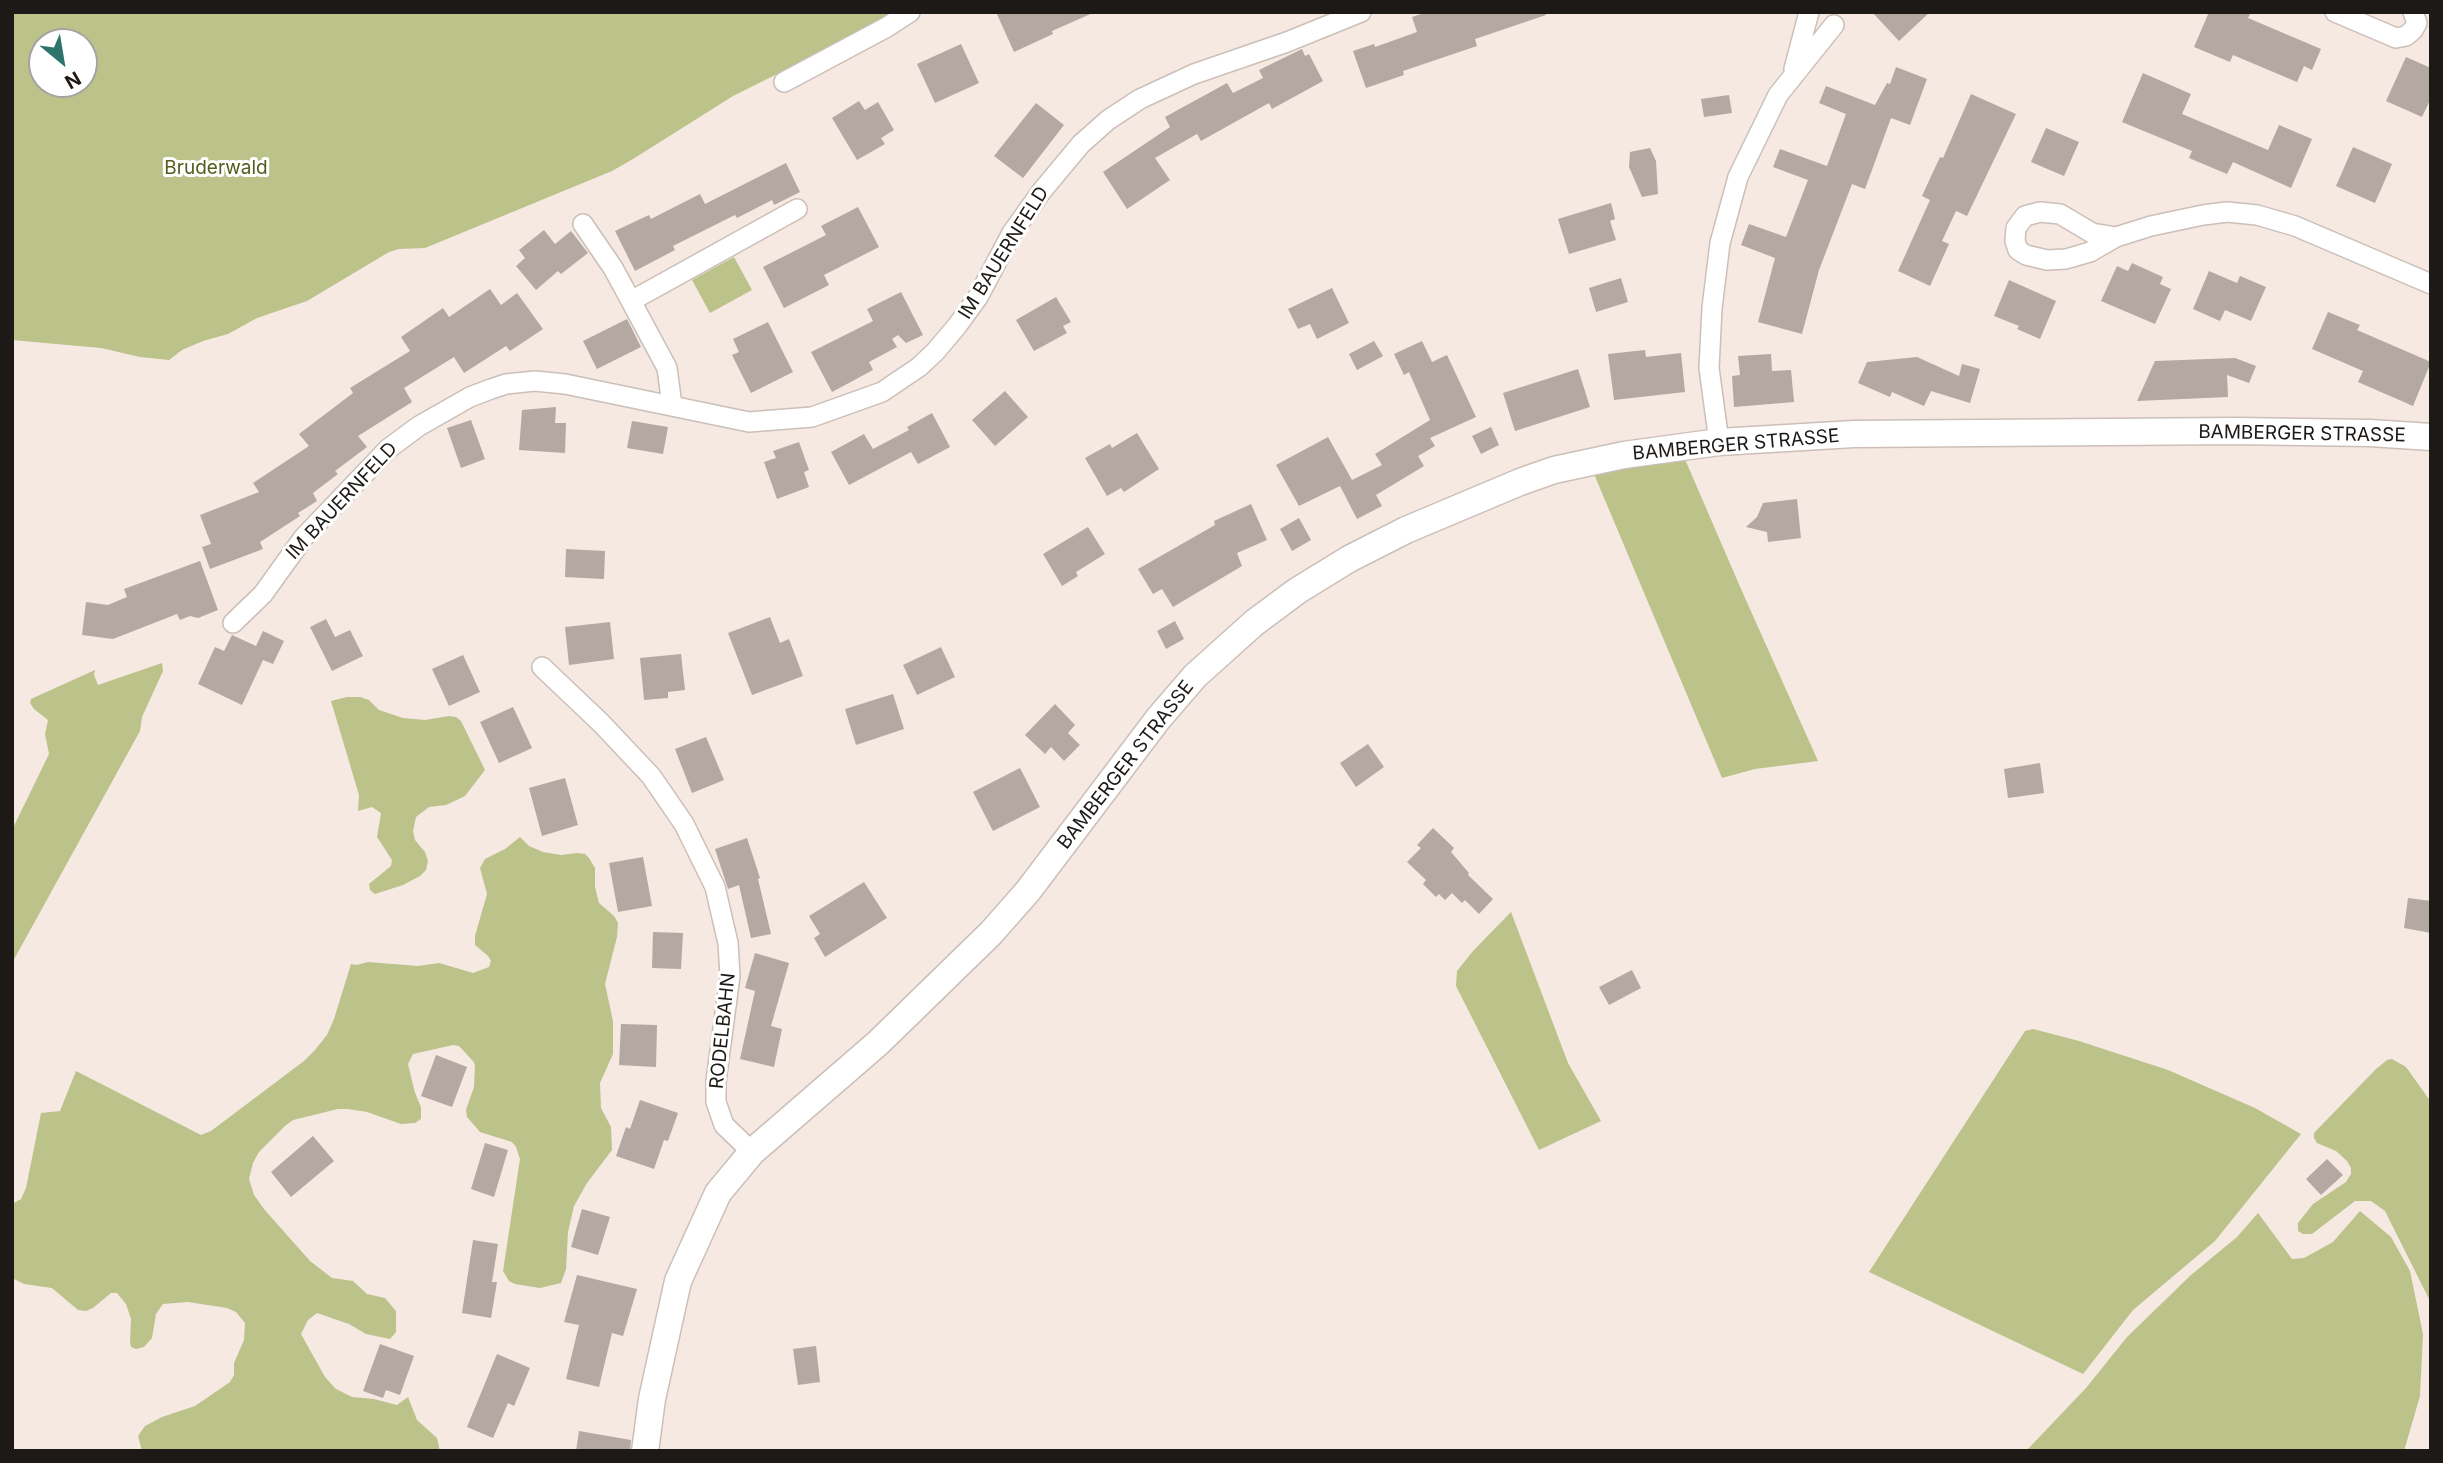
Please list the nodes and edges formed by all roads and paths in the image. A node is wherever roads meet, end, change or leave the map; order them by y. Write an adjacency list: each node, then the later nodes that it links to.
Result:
1 (910, 12): 8 (street)
2 (1361, 12): 14 (street, IM BAUERNFELD)
3 (1809, 12): 7 (street)
4 (2413, 12): 5 (street)
5 (2340, 13)
6 (1834, 25): 7 (street)
7 (1791, 79): 16 (street)
8 (784, 82)
9 (797, 209): 13 (street)
10 (583, 224): 13 (street)
11 (2116, 237): 12 (street)
12 (2431, 284)
13 (631, 300): 14 (street)
14 (672, 405): 17 (street, IM BAUERNFELD)
15 (2431, 437): 16 (street, BAMBERGER STRASSE)
16 (1719, 442): 19 (street, BAMBERGER STRASSE)
17 (233, 623)
18 (542, 667): 19 (street, RODELBAHN)
19 (752, 1152): 20 (street, BAMBERGER STRASSE)
20 (645, 1451)

